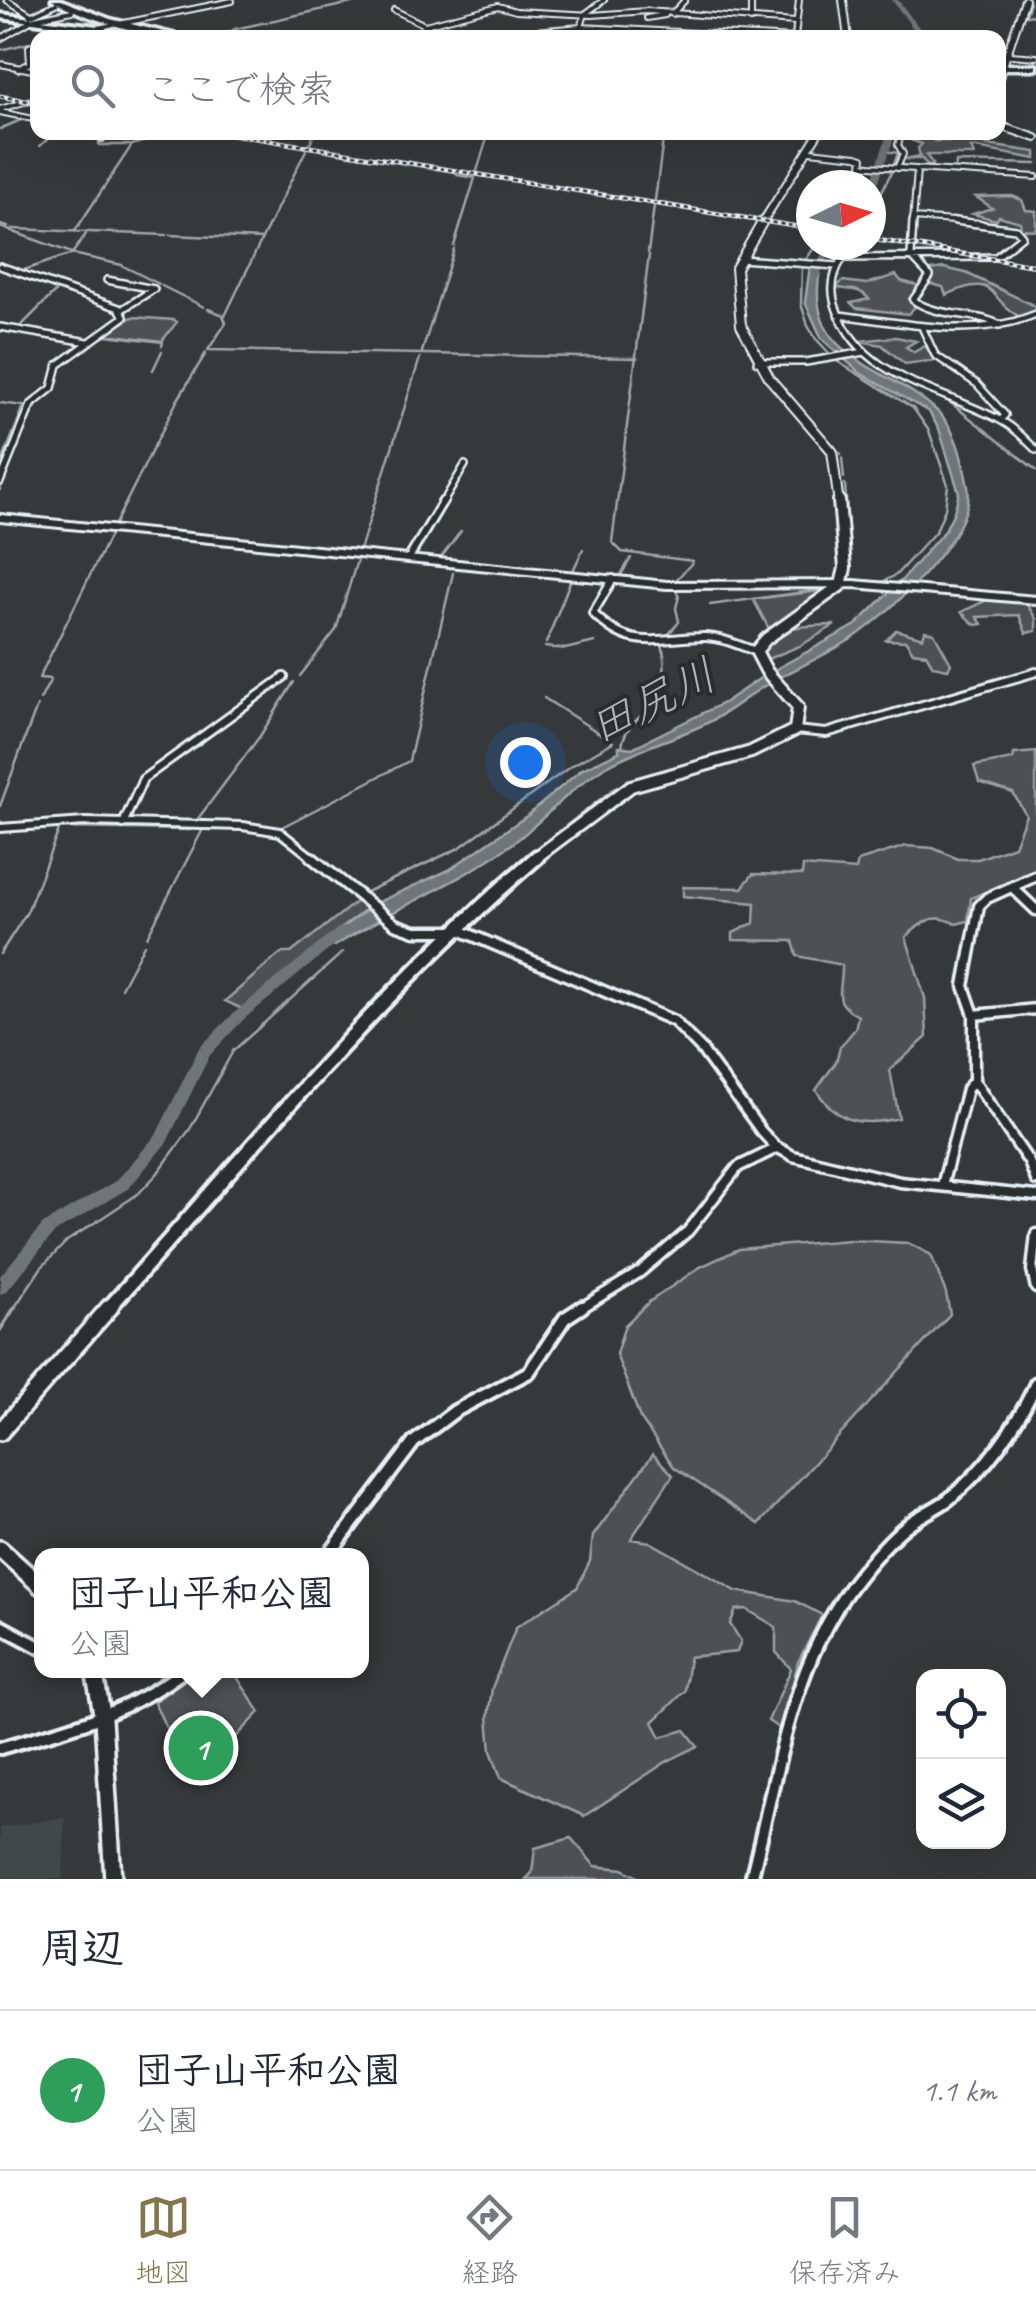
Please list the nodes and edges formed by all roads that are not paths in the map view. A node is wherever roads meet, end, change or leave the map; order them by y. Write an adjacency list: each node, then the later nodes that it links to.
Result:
1 (7, 0): 17 (street)
2 (604, 0): 14 (street)
3 (685, 0): 15 (street)
4 (752, 0): 19 (street)
5 (799, 0): 20 (street)
6 (843, 0): 35 (street)
7 (1025, 0): 37 (street)
8 (232, 2): 21 (street)
9 (59, 3): 11 (highway); 17 (street); 21 (highway)
10 (394, 10): 22 (street)
11 (72, 11): 17 (street); 21 (highway)
12 (532, 11): 14 (street); 22 (street); 26 (street)
13 (644, 12): 14 (street); 15 (street); 18 (street)
14 (585, 14): 23 (street)
15 (670, 14): 18 (street); 19 (street)
16 (0, 16): 17 (main road)
17 (27, 18): 24 (main road); 36 (street)
18 (647, 18): 27 (street)
19 (751, 20): 20 (street)
20 (796, 22): 34 (street)
21 (117, 25): 24 (main road); 29 (highway); 30 (highway)
22 (425, 25): 31 (street)
23 (581, 27): 25 (street); 26 (street)
24 (104, 28): 28 (street)
25 (596, 28): 27 (street)
26 (529, 29): 32 (street)
27 (645, 29): 33 (street)
28 (96, 30)
29 (138, 30)
30 (144, 30)
31 (430, 30)
32 (520, 30)
33 (662, 30)
34 (796, 30)
35 (847, 30)
36 (0, 38)
37 (1008, 55): 38 (street); 39 (street)
38 (1036, 57)
39 (1006, 58)
40 (0, 64): 44 (street)
41 (30, 64): 44 (street)
42 (1006, 67): 43 (highway)
43 (1036, 67)
44 (18, 69): 45 (street)
45 (30, 70)
46 (30, 101): 47 (street)
47 (0, 110): 48 (street)
48 (30, 118)
49 (1006, 128): 50 (street)
50 (1036, 138)
51 (815, 140): 53 (street)
52 (900, 140): 54 (street)
53 (810, 152): 54 (street); 59 (street)
54 (898, 168): 55 (street)
55 (917, 170): 56 (street); 57 (street)
56 (1036, 177)
57 (913, 218): 58 (street); 58 (street)
58 (911, 256): 61 (street); 66 (street)
59 (740, 259): 61 (street); 71 (street)
60 (0, 266): 63 (street)
61 (833, 266): 65 (street)
62 (107, 280): 63 (street)
63 (122, 310): 69 (street)
64 (1036, 314): 66 (street)
65 (838, 315): 68 (street); 70 (street)
66 (1000, 325): 68 (street)
67 (0, 327): 69 (street)
68 (922, 327): 72 (street)
69 (88, 342): 75 (street)
70 (865, 352): 71 (street); 72 (street)
71 (757, 362): 79 (street)
72 (1001, 420): 73 (street)
73 (1036, 450)
74 (465, 465): 77 (street)
75 (0, 482)
76 (0, 518): 77 (street)
77 (409, 558): 78 (street)
78 (613, 579): 79 (street); 81 (street)
79 (841, 584): 80 (street); 81 (street)
80 (1036, 600)
81 (756, 650): 84 (street)
82 (1036, 672): 84 (street)
83 (284, 677): 85 (street)
84 (795, 730): 90 (street)
85 (123, 824): 86 (street); 90 (street)
86 (0, 828)
87 (1036, 876): 88 (street)
88 (1012, 887): 89 (street); 92 (street)
89 (1036, 910)
90 (456, 930): 94 (street); 101 (street)
91 (1036, 1009): 92 (street)
92 (974, 1015): 93 (street)
93 (974, 1081): 95 (street); 96 (street)
94 (778, 1148): 96 (street); 102 (street)
95 (1036, 1180)
96 (942, 1186): 97 (street)
97 (1036, 1196)
98 (1036, 1234): 99 (street)
99 (1036, 1288)
100 (1036, 1383): 112 (street)
101 (0, 1432)
102 (334, 1548)
103 (0, 1549): 104 (street)
104 (34, 1580)
105 (0, 1626): 106 (street)
106 (34, 1644)
107 (96, 1678): 109 (street)
108 (174, 1678): 109 (street)
109 (104, 1719): 110 (street); 111 (street)
110 (0, 1748)
111 (113, 1879)
112 (751, 1879)

